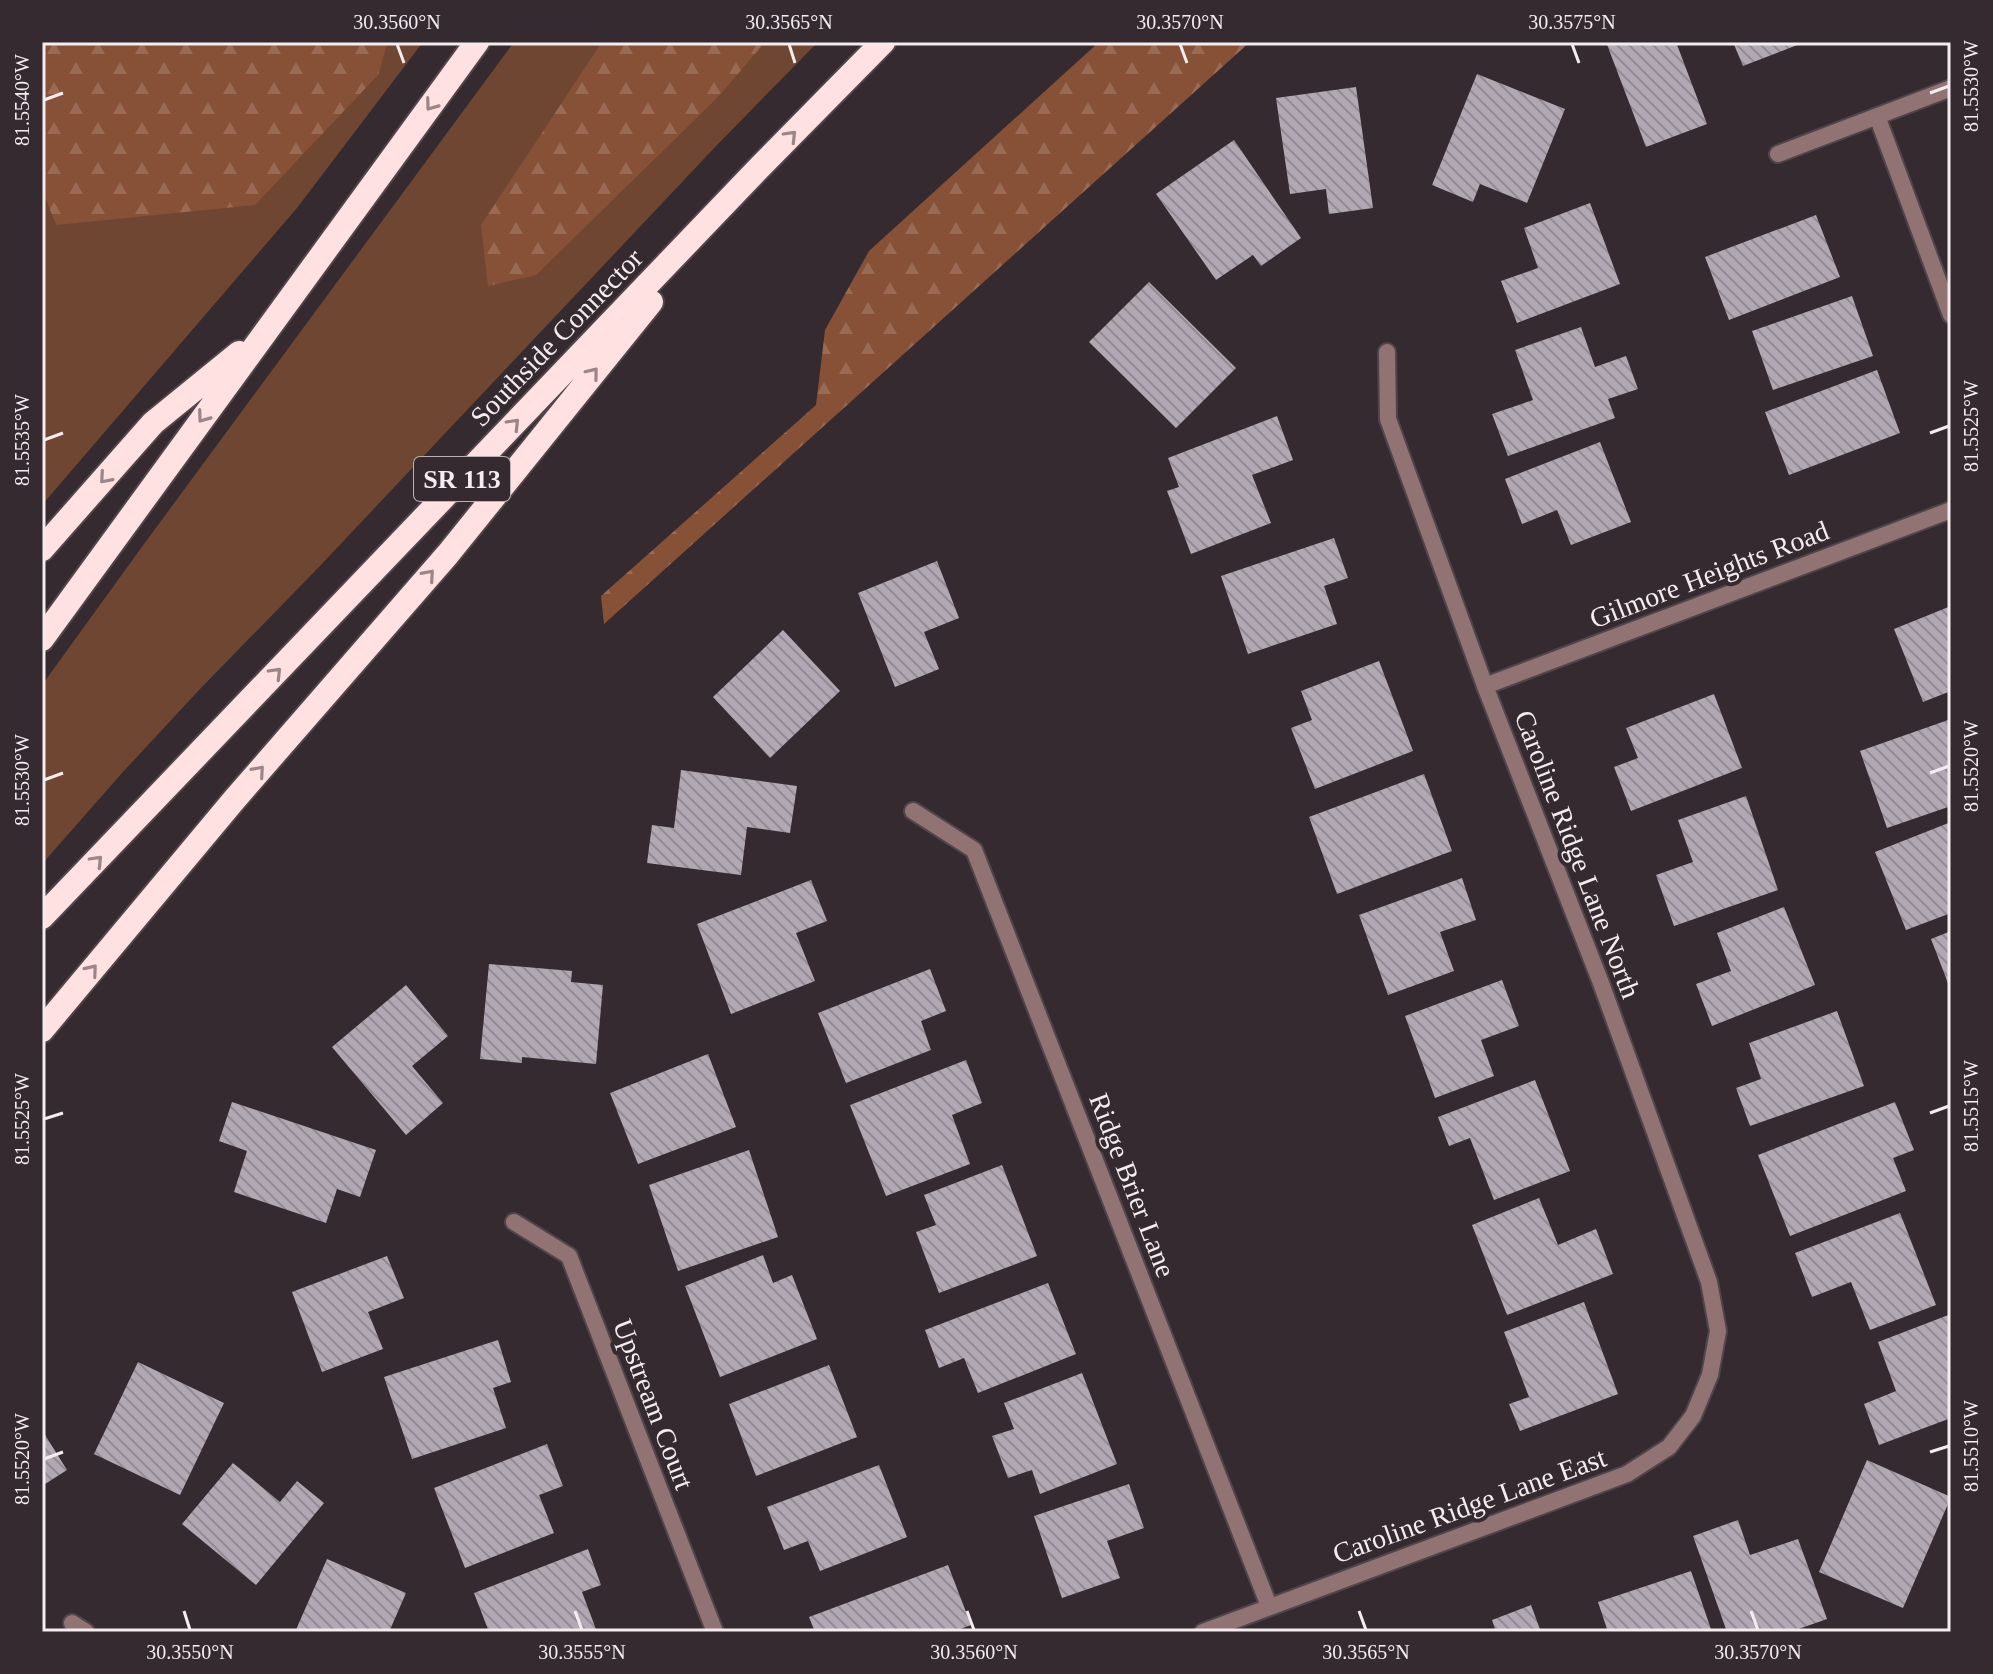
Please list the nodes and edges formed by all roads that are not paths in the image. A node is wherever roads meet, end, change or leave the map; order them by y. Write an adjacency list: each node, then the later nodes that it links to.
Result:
1 (477, 42): 8 (highway, one-way to 8)
2 (883, 42): 6 (highway, Southside Connector / SR 113, one-way to 2)
3 (1951, 88): 4 (street)
4 (1877, 116): 5 (street); 7 (street)
5 (1778, 154)
6 (756, 171): 15 (highway, Southside Connector / SR 113, one-way to 6); 16 (highway, one-way to 6)
7 (1951, 315)
8 (265, 331): 11 (highway, one-way to 11); 12 (highway, one-way to 12)
9 (1387, 352): 13 (street, Caroline Ridge Lane North)
10 (1951, 510): 13 (street, Gilmore Heights Road)
11 (42, 549)
12 (42, 639)
13 (1485, 686): 18 (street, Caroline Ridge Lane North)
14 (913, 811): 19 (street, Ridge Brier Lane)
15 (42, 917)
16 (42, 1030)
17 (514, 1222): 20 (street, Upstream Court)
18 (1710, 1375): 19 (street, Caroline Ridge Lane East)
19 (1269, 1606): 21 (street, Caroline Ridge Lane East)
20 (715, 1632)
21 (1203, 1632)

